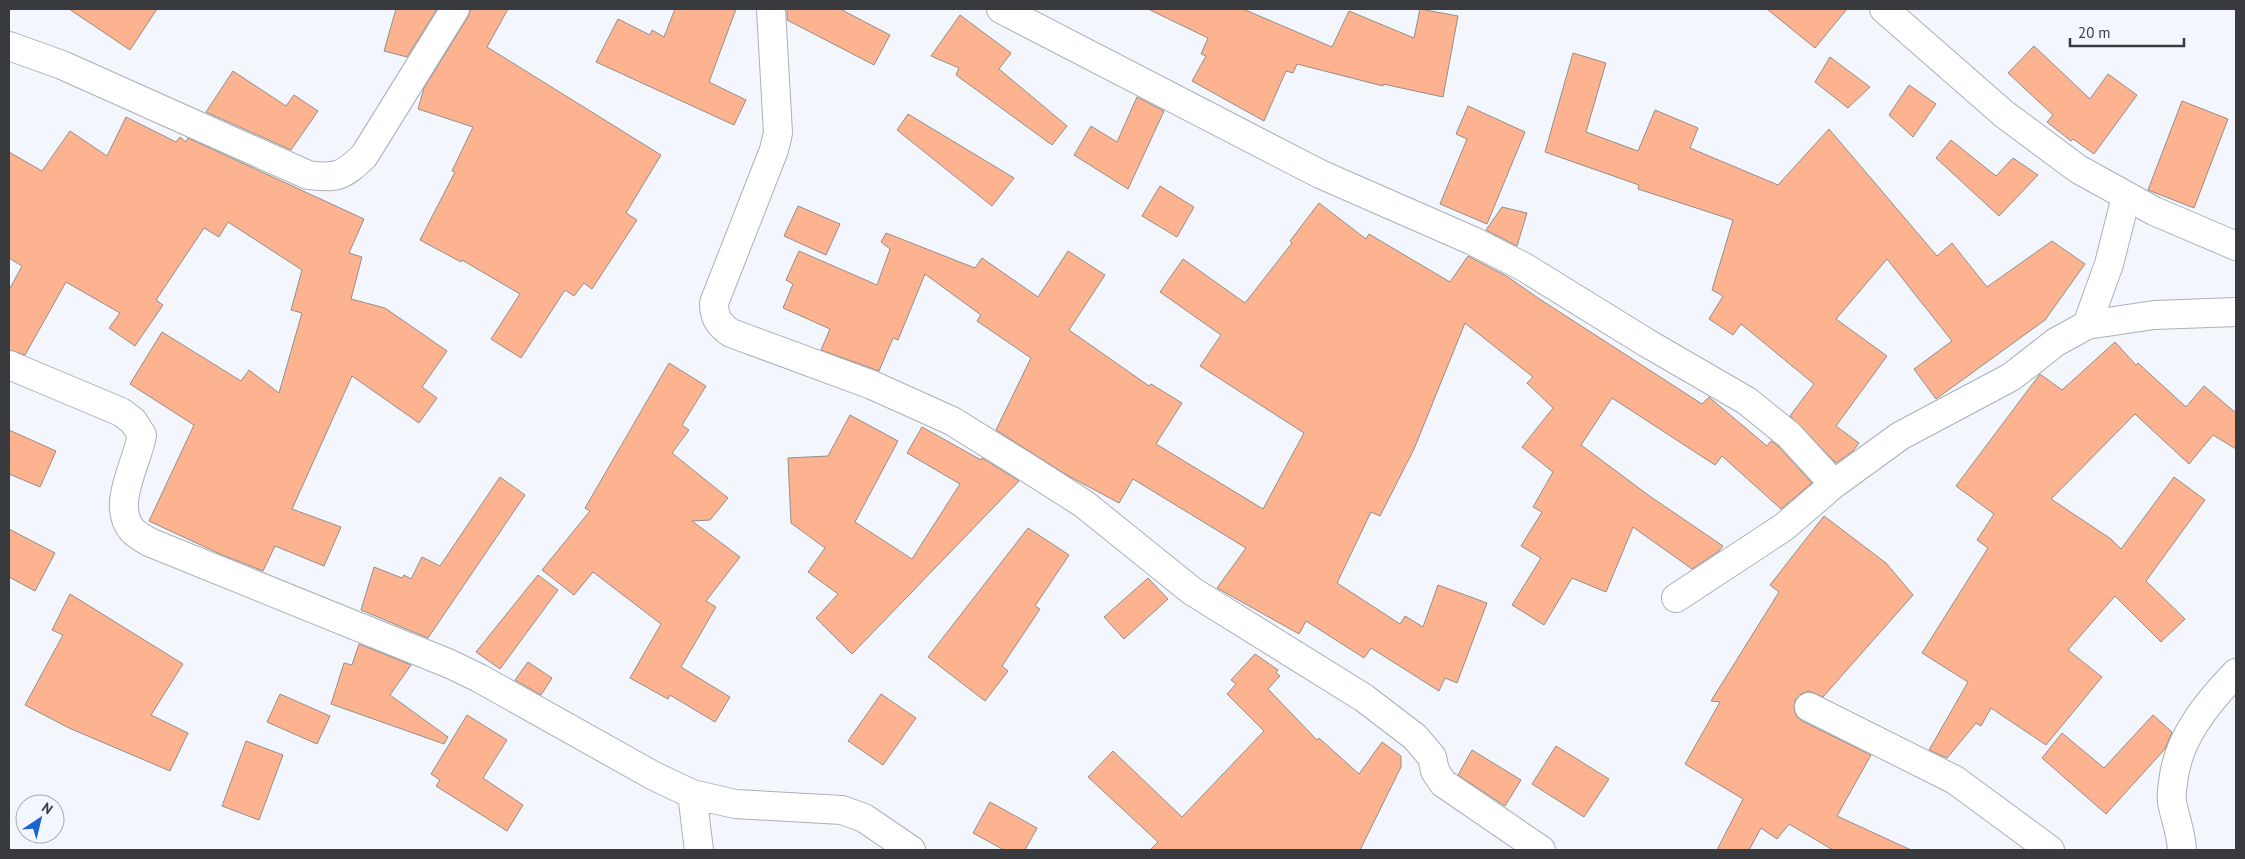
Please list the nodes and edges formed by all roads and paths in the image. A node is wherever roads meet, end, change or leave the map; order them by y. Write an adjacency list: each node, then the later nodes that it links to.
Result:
1 (455, 9): 5 (street)
2 (771, 9): 18 (street)
3 (1001, 9): 11 (street)
4 (1884, 9): 6 (street)
5 (9, 46)
6 (2126, 197): 7 (street); 9 (street)
7 (2236, 246)
8 (2236, 312): 9 (street)
9 (2087, 326): 11 (street)
10 (9, 365): 15 (street)
11 (1834, 484): 12 (street)
12 (1676, 598)
13 (2236, 673): 20 (street)
14 (1809, 707): 19 (street)
15 (692, 794): 16 (street); 17 (street)
16 (699, 850)
17 (911, 850)
18 (1541, 850)
19 (2050, 850)
20 (2182, 850)

